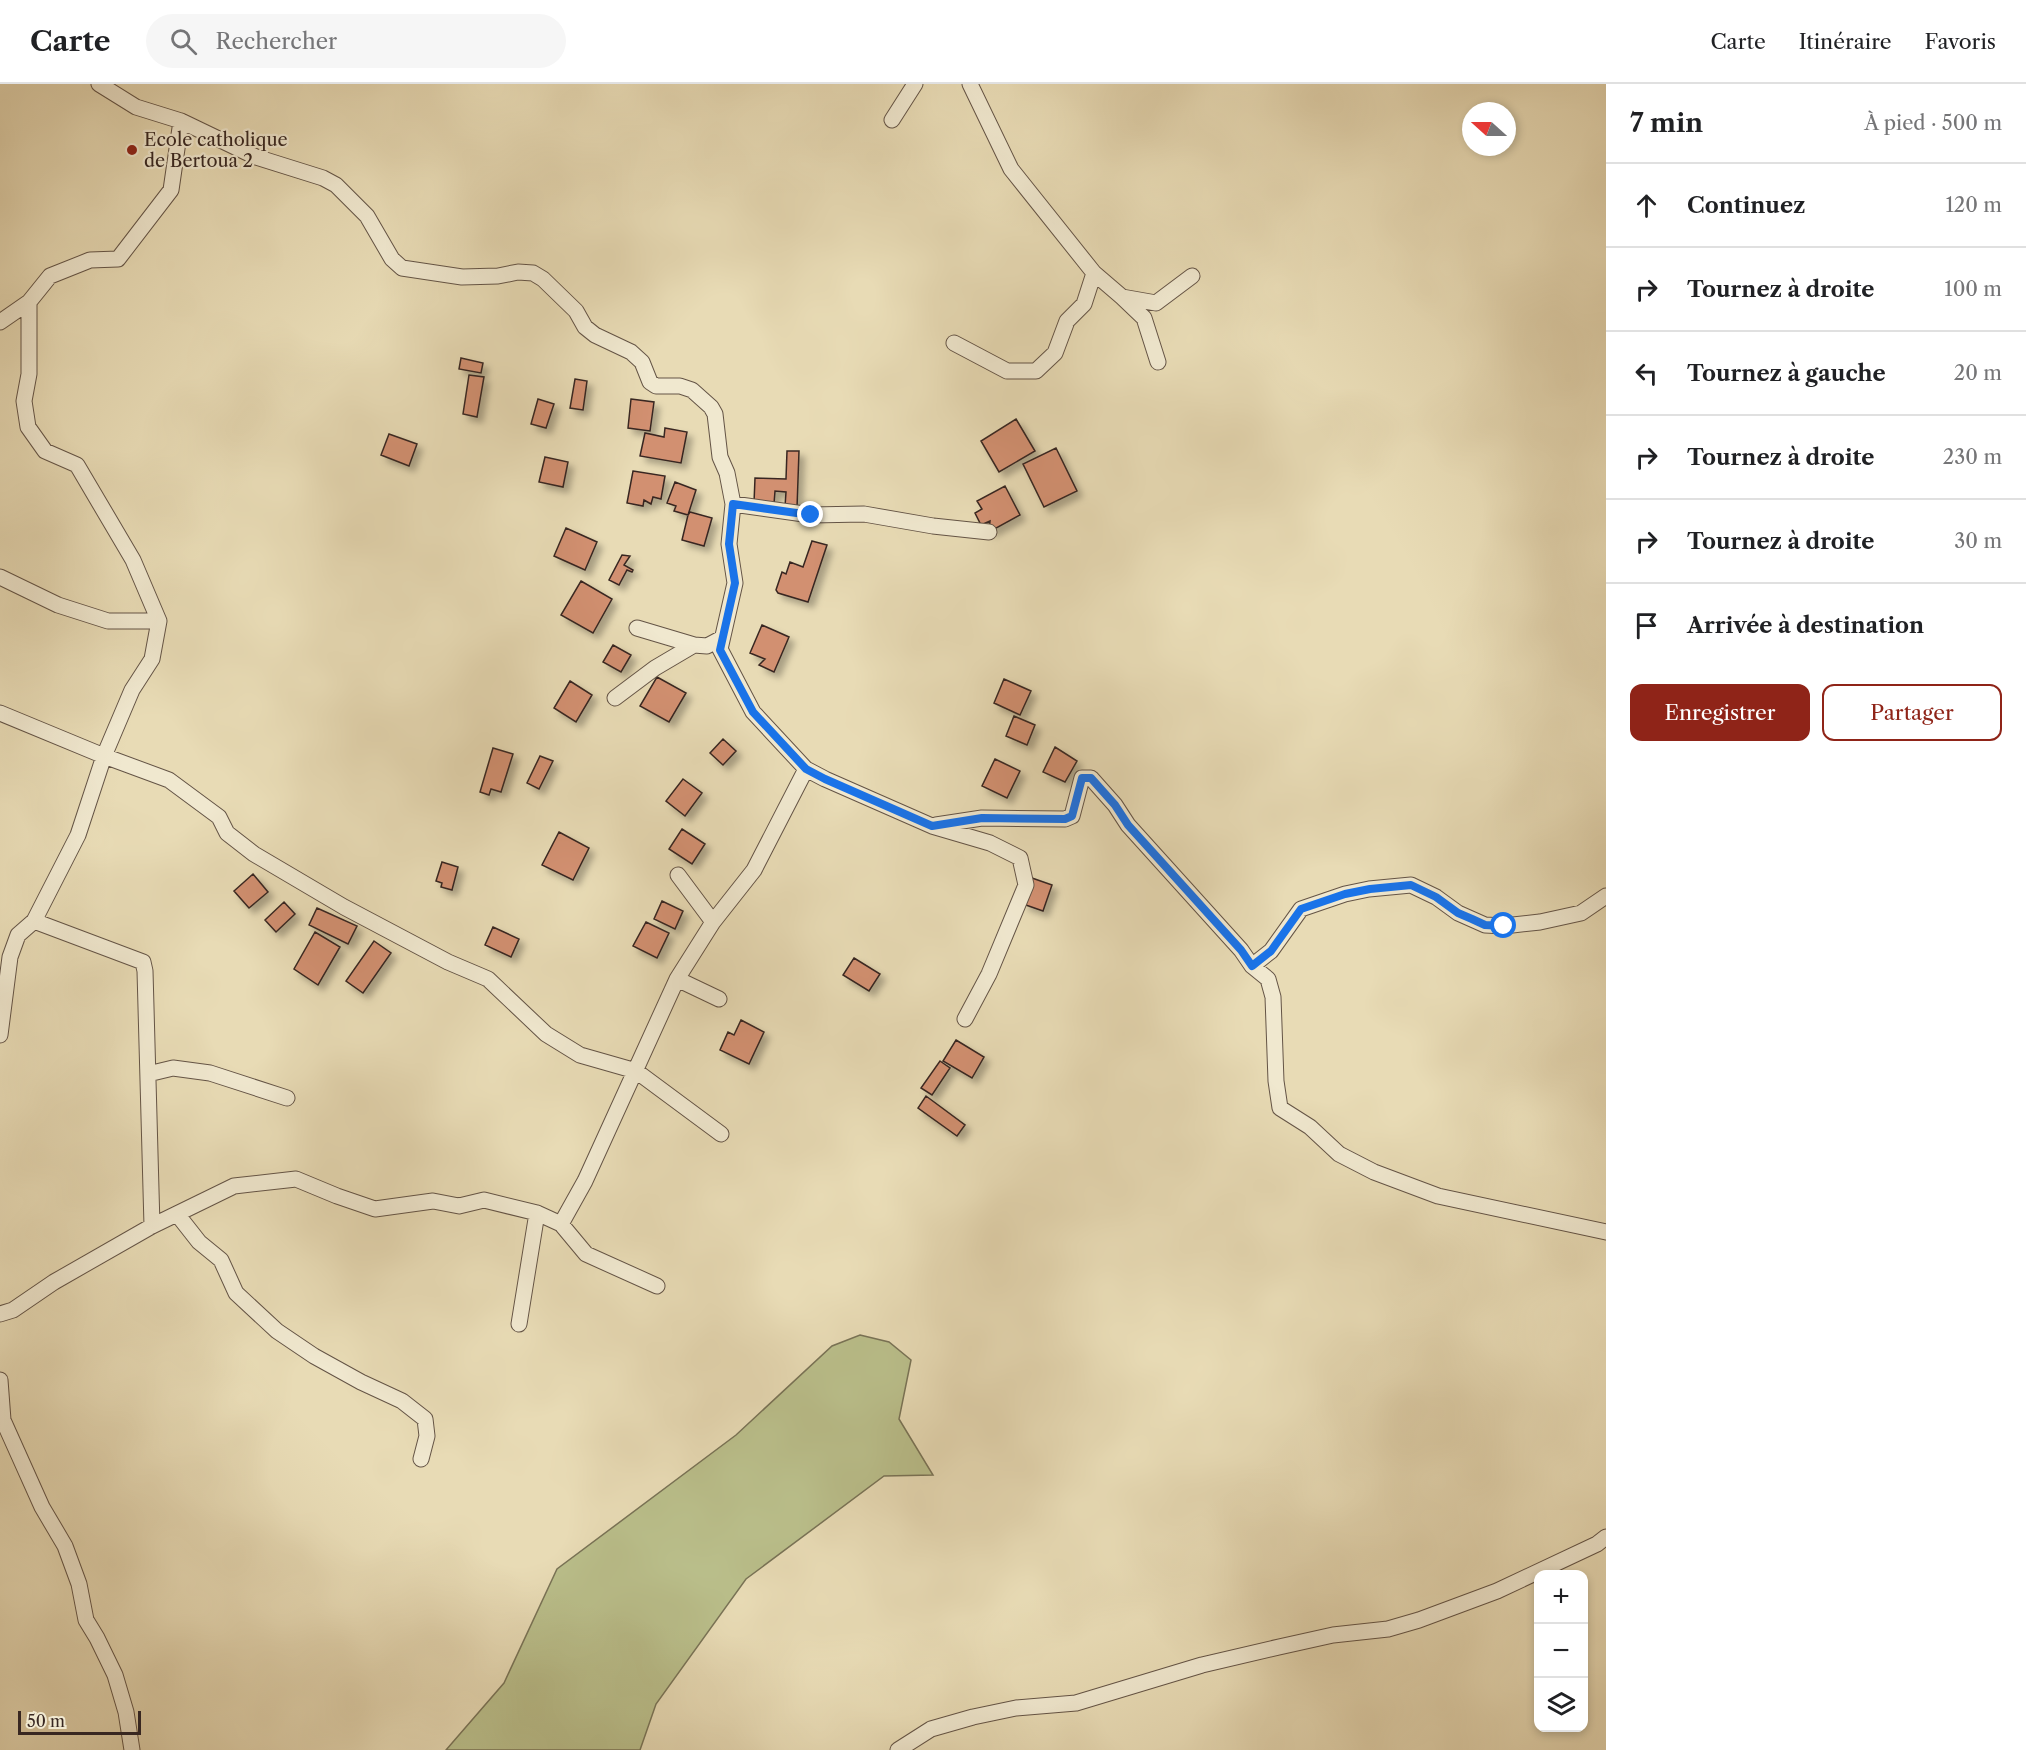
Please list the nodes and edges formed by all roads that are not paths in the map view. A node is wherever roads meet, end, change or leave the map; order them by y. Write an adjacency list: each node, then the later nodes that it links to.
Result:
1 (99, 84): 5 (street)
2 (915, 84): 4 (street)
3 (970, 84): 6 (street)
4 (892, 120)
5 (181, 121): 9 (street); 13 (street)
6 (1094, 273): 8 (street); 11 (street)
7 (1192, 276): 8 (street)
8 (1122, 297): 12 (street)
9 (29, 302): 10 (street); 16 (street)
10 (0, 322)
11 (954, 343)
12 (1158, 362)
13 (733, 504): 14 (street); 18 (street)
14 (989, 532)
15 (0, 577): 16 (street)
16 (159, 621): 22 (street)
17 (637, 628): 19 (street)
18 (722, 638): 19 (street); 23 (street)
19 (694, 645): 20 (street)
20 (615, 698)
21 (0, 713): 22 (street)
22 (104, 756): 27 (street); 34 (street)
23 (806, 769): 24 (street); 28 (street)
24 (932, 826): 29 (street); 32 (street)
25 (678, 874): 28 (street)
26 (1606, 896): 29 (street)
27 (34, 921): 33 (street); 35 (street)
28 (713, 922): 30 (street)
29 (1252, 966): 42 (street)
30 (677, 979): 31 (street); 34 (street)
31 (719, 999)
32 (965, 1019)
33 (0, 1035)
34 (636, 1071): 37 (street); 40 (street)
35 (148, 1074): 36 (street); 41 (street)
36 (286, 1098)
37 (721, 1134)
38 (537, 1213): 39 (street); 40 (street); 45 (street)
39 (177, 1214): 41 (street); 47 (street)
40 (561, 1224): 43 (street)
41 (152, 1226): 44 (street)
42 (1606, 1232)
43 (657, 1286)
44 (0, 1314)
45 (519, 1324)
46 (0, 1380): 49 (street)
47 (421, 1460)
48 (1606, 1537): 50 (street)
49 (132, 1750)
50 (898, 1750)

